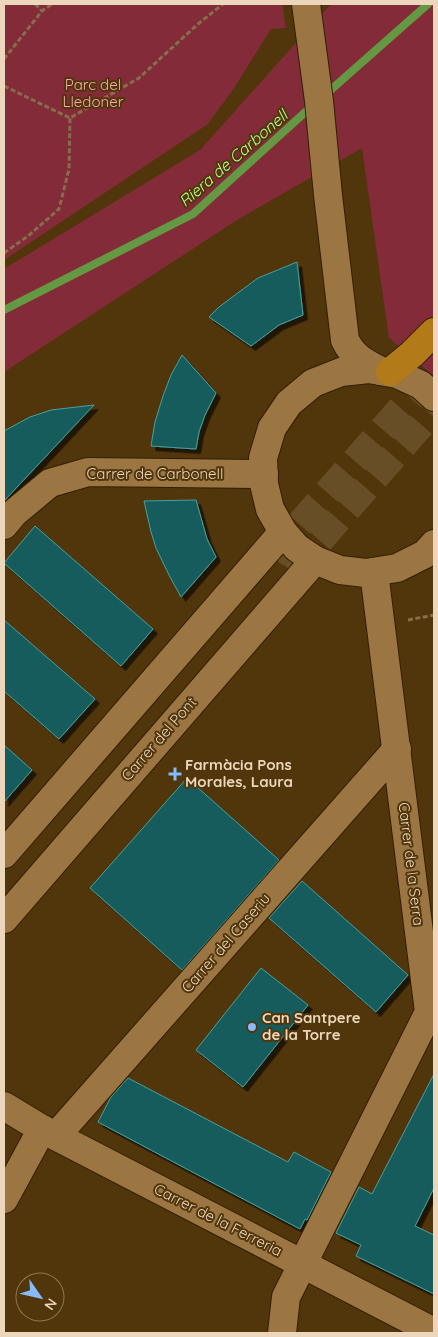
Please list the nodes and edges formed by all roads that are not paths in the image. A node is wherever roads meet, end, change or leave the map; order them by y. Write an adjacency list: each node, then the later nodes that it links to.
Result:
1 (306, 4): 2 (street)
2 (343, 329): 4 (street); 5 (street)
3 (434, 332): 4 (highway)
4 (385, 372): 5 (street); 6 (street)
5 (313, 383): 7 (street)
6 (434, 397)
7 (264, 474): 8 (street, Carrer de Carbonell); 9 (street)
8 (4, 525)
9 (283, 532): 11 (street); 14 (street)
10 (431, 549): 12 (street)
11 (315, 560): 12 (street); 15 (street, Carrer del Pont)
12 (374, 572): 13 (street, Carrer de la Serra)
13 (397, 749): 17 (street, Carrer del Caseriu); 19 (street, Carrer de la Serra)
14 (4, 854)
15 (4, 919)
16 (4, 1106): 17 (street, Carrer de la Ferreria)
17 (49, 1132): 18 (street, Carrer del Caseriu); 19 (street, Carrer de la Ferreria)
18 (4, 1199)
19 (303, 1263): 20 (street, Carrer de la Ferreria); 21 (street, Carrer de la Serra)
20 (434, 1332)
21 (282, 1333)

